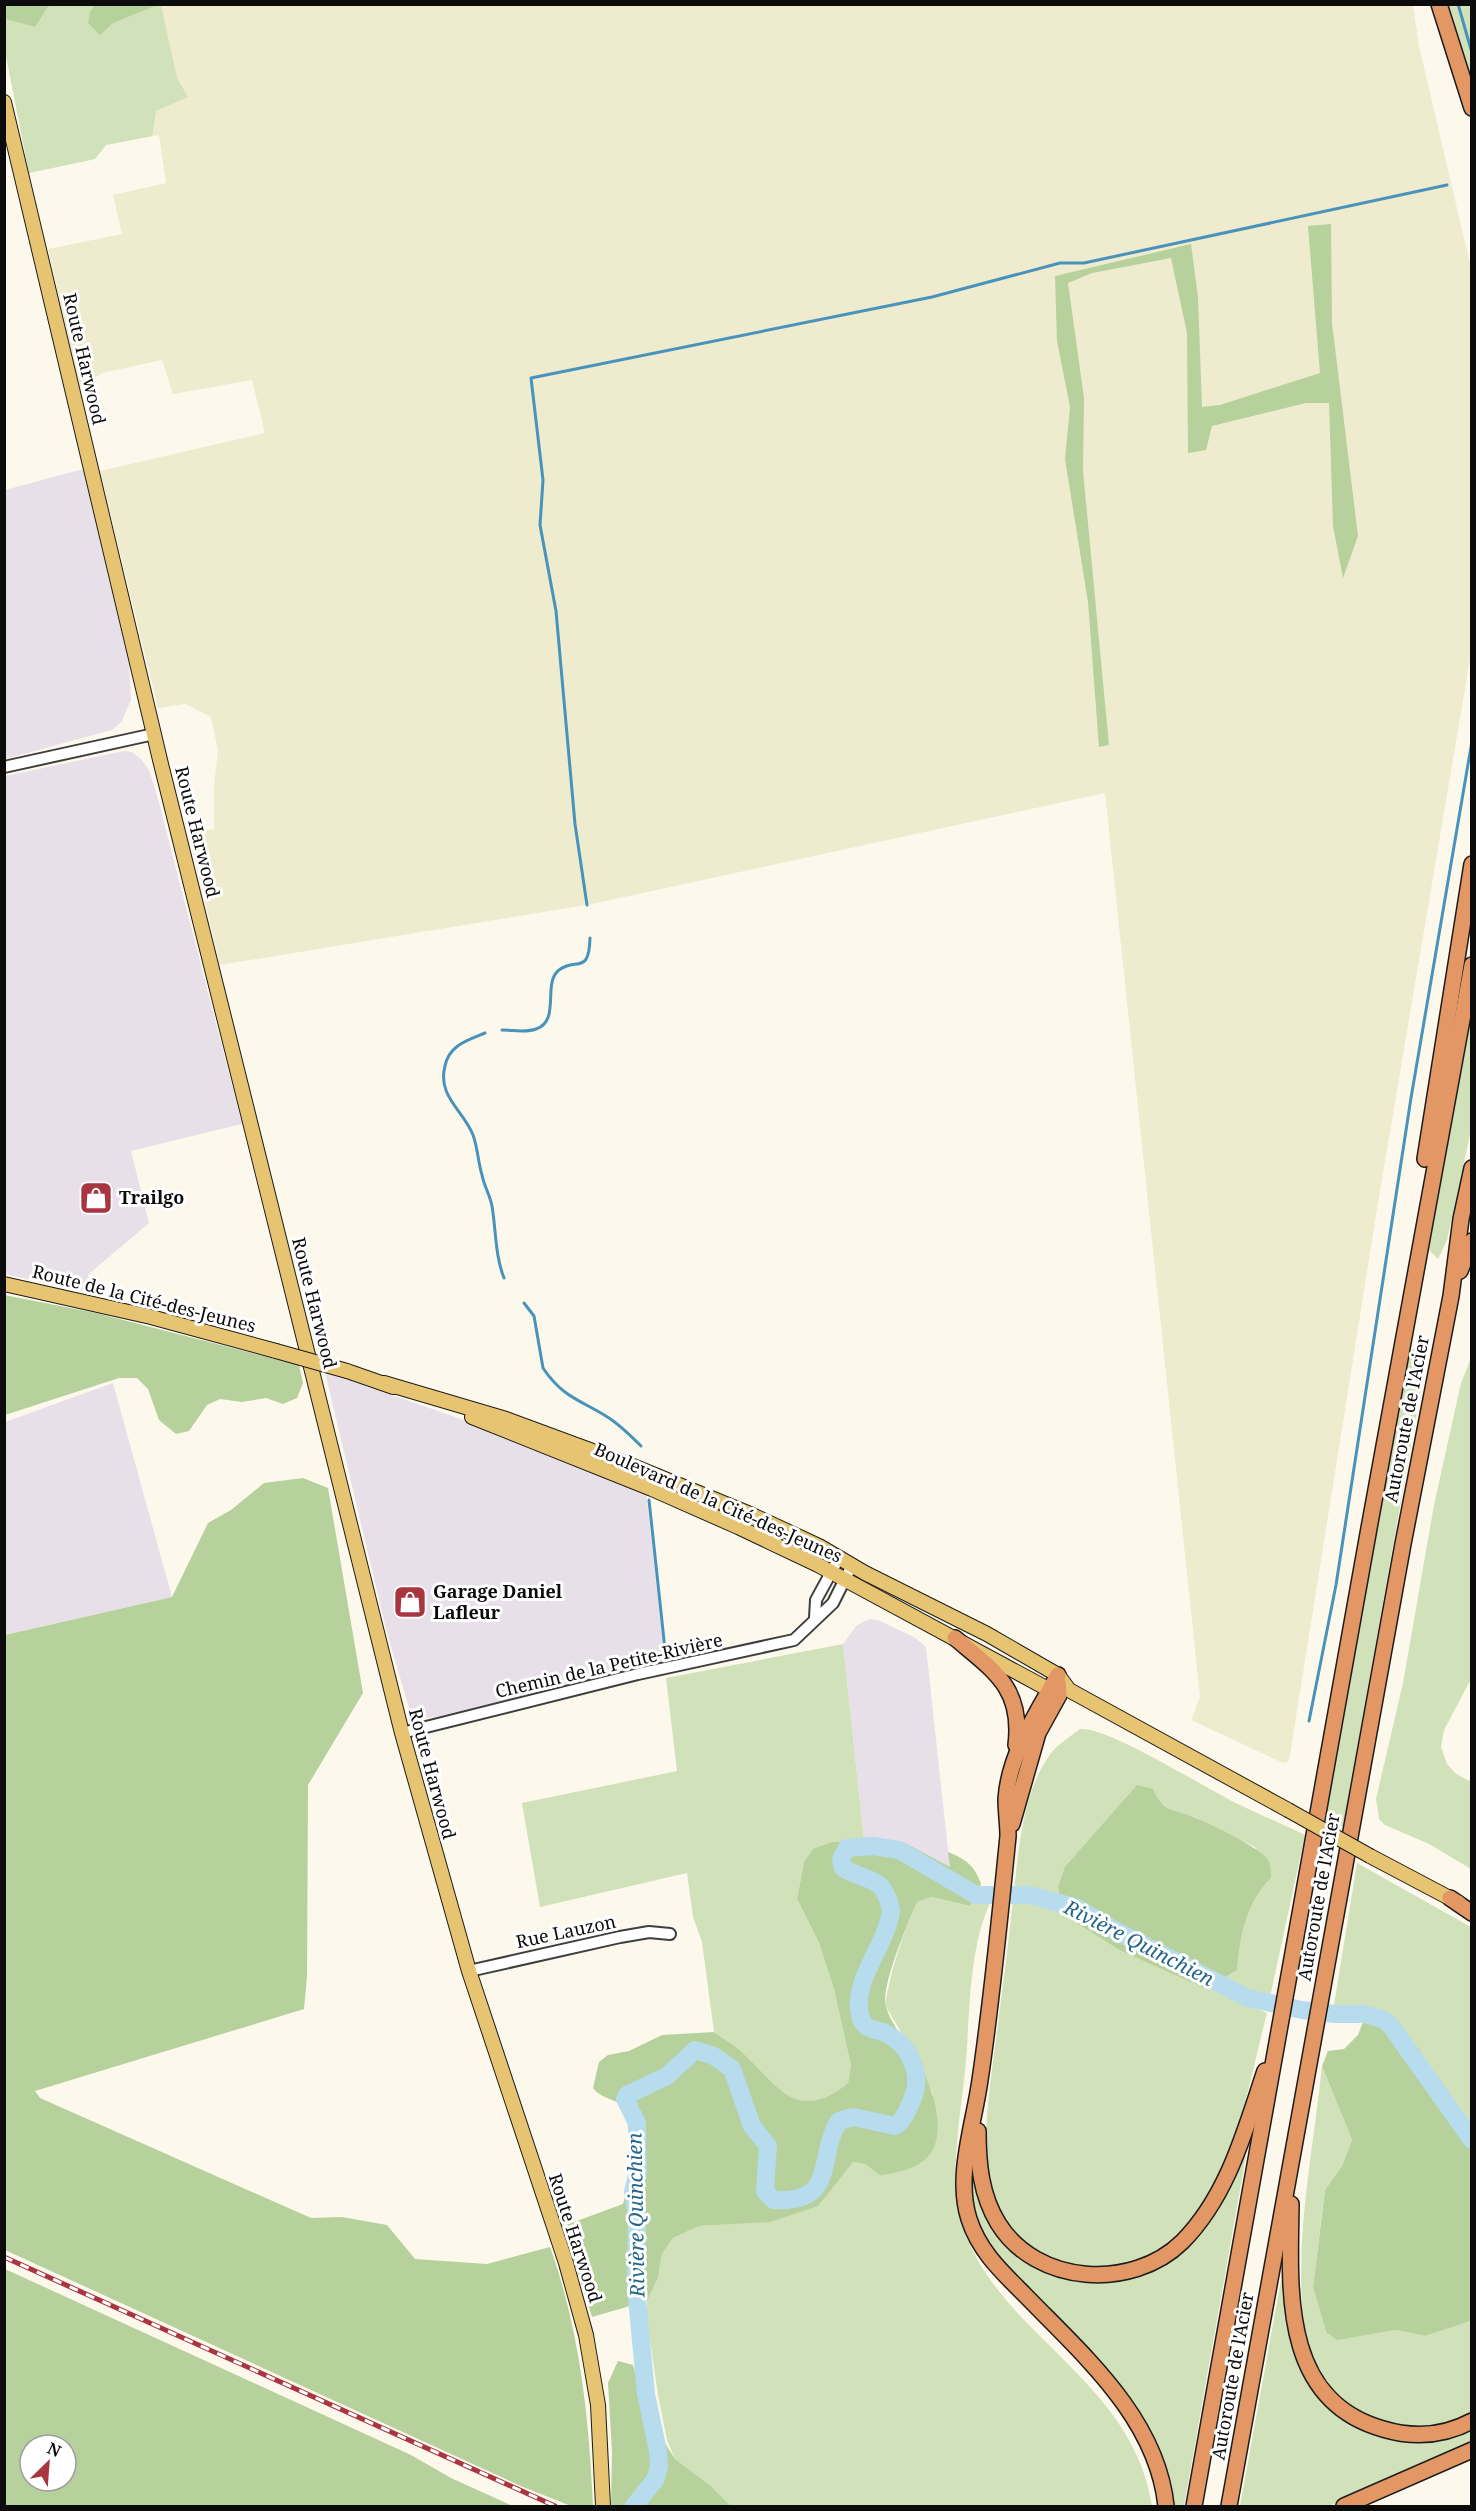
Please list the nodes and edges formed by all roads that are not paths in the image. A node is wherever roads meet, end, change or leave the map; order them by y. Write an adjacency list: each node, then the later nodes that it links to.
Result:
1 (1439, 4): 3 (highway)
2 (4, 102): 4 (main road, Route Harwood)
3 (1472, 108)
4 (154, 734): 5 (street); 23 (main road, Route Harwood)
5 (4, 767)
6 (1472, 864): 14 (highway)
7 (1472, 965): 14 (highway)
8 (1472, 1168): 11 (highway)
9 (1472, 1241): 11 (highway)
10 (4, 1284): 12 (main road, Route de la Cité-des-Jeunes)
11 (1451, 1296): 32 (highway, Autoroute de l'Acier)
12 (276, 1350): 13 (main road, Boulevard de la Cité-des-Jeunes, bridge)
13 (384, 1383): 15 (main road, Boulevard de la Cité-des-Jeunes); 17 (main road, Boulevard de la Cité-des-Jeunes)
14 (1389, 1406): 30 (highway, Autoroute de l'Acier)
15 (839, 1558): 16 (main road, Boulevard de la Cité-des-Jeunes); 17 (street)
16 (852, 1565): 18 (street, Chemin de la Petite-Rivière); 21 (main road, Boulevard de la Cité-des-Jeunes)
17 (831, 1572): 18 (main road, Boulevard de la Cité-des-Jeunes); 19 (street)
18 (844, 1579): 19 (street, Chemin de la Petite-Rivière); 20 (main road, Boulevard de la Cité-des-Jeunes)
19 (816, 1618): 23 (street, Chemin de la Petite-Rivière)
20 (955, 1638): 22 (main road, Boulevard de la Cité-des-Jeunes); 24 (highway)
21 (1058, 1675): 22 (highway)
22 (1059, 1692): 24 (highway); 25 (highway); 26 (main road, Boulevard de la Cité-des-Jeunes, bridge)
23 (402, 1733): 29 (main road, Route Harwood)
24 (1013, 1767): 25 (highway)
25 (1008, 1836): 31 (highway)
26 (1450, 1898): 27 (highway)
27 (1472, 1911)
28 (670, 1934): 29 (street, Rue Lauzon)
29 (469, 1971): 35 (main road, Route Harwood)
30 (1282, 2020): 31 (highway); 37 (highway, Autoroute de l'Acier)
31 (980, 2080): 36 (highway)
32 (1291, 2162): 33 (highway); 38 (highway, Autoroute de l'Acier)
33 (1472, 2421)
34 (1472, 2450): 39 (highway)
35 (603, 2506)
36 (1166, 2506)
37 (1194, 2506)
38 (1229, 2506)
39 (1344, 2506)

